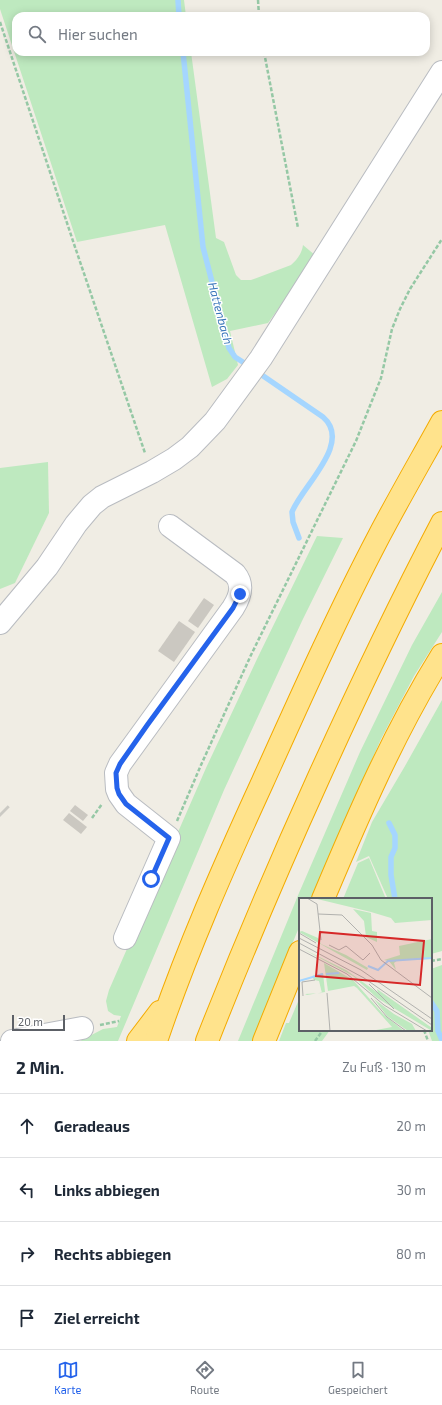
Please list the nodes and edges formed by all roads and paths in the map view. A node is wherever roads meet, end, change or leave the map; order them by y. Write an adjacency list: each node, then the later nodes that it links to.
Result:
1 (258, 0): 2 (path)
2 (259, 12)
3 (0, 22): 9 (path)
4 (265, 56): 6 (path)
5 (442, 72): 9 (lane)
6 (298, 228)
7 (442, 239): 18 (path)
8 (442, 422): 24 (highway)
9 (152, 472): 14 (lane)
10 (442, 523): 13 (highway)
11 (170, 526): 18 (lane)
12 (442, 546): 13 (highway)
13 (420, 564): 32 (highway)
14 (0, 623)
15 (442, 655): 19 (highway)
16 (96, 812): 17 (path)
17 (92, 818)
18 (169, 838): 20 (lane)
19 (323, 898)
20 (125, 938)
21 (299, 954): 33 (highway)
22 (442, 959): 23 (path)
23 (432, 962)
24 (172, 994): 30 (highway); 31 (highway)
25 (119, 1021): 26 (path)
26 (92, 1026): 29 (lane)
27 (322, 1031): 34 (path)
28 (424, 1031): 35 (path)
29 (12, 1041)
30 (138, 1041)
31 (156, 1041)
32 (207, 1041)
33 (264, 1041)
34 (315, 1041)
35 (428, 1041)

